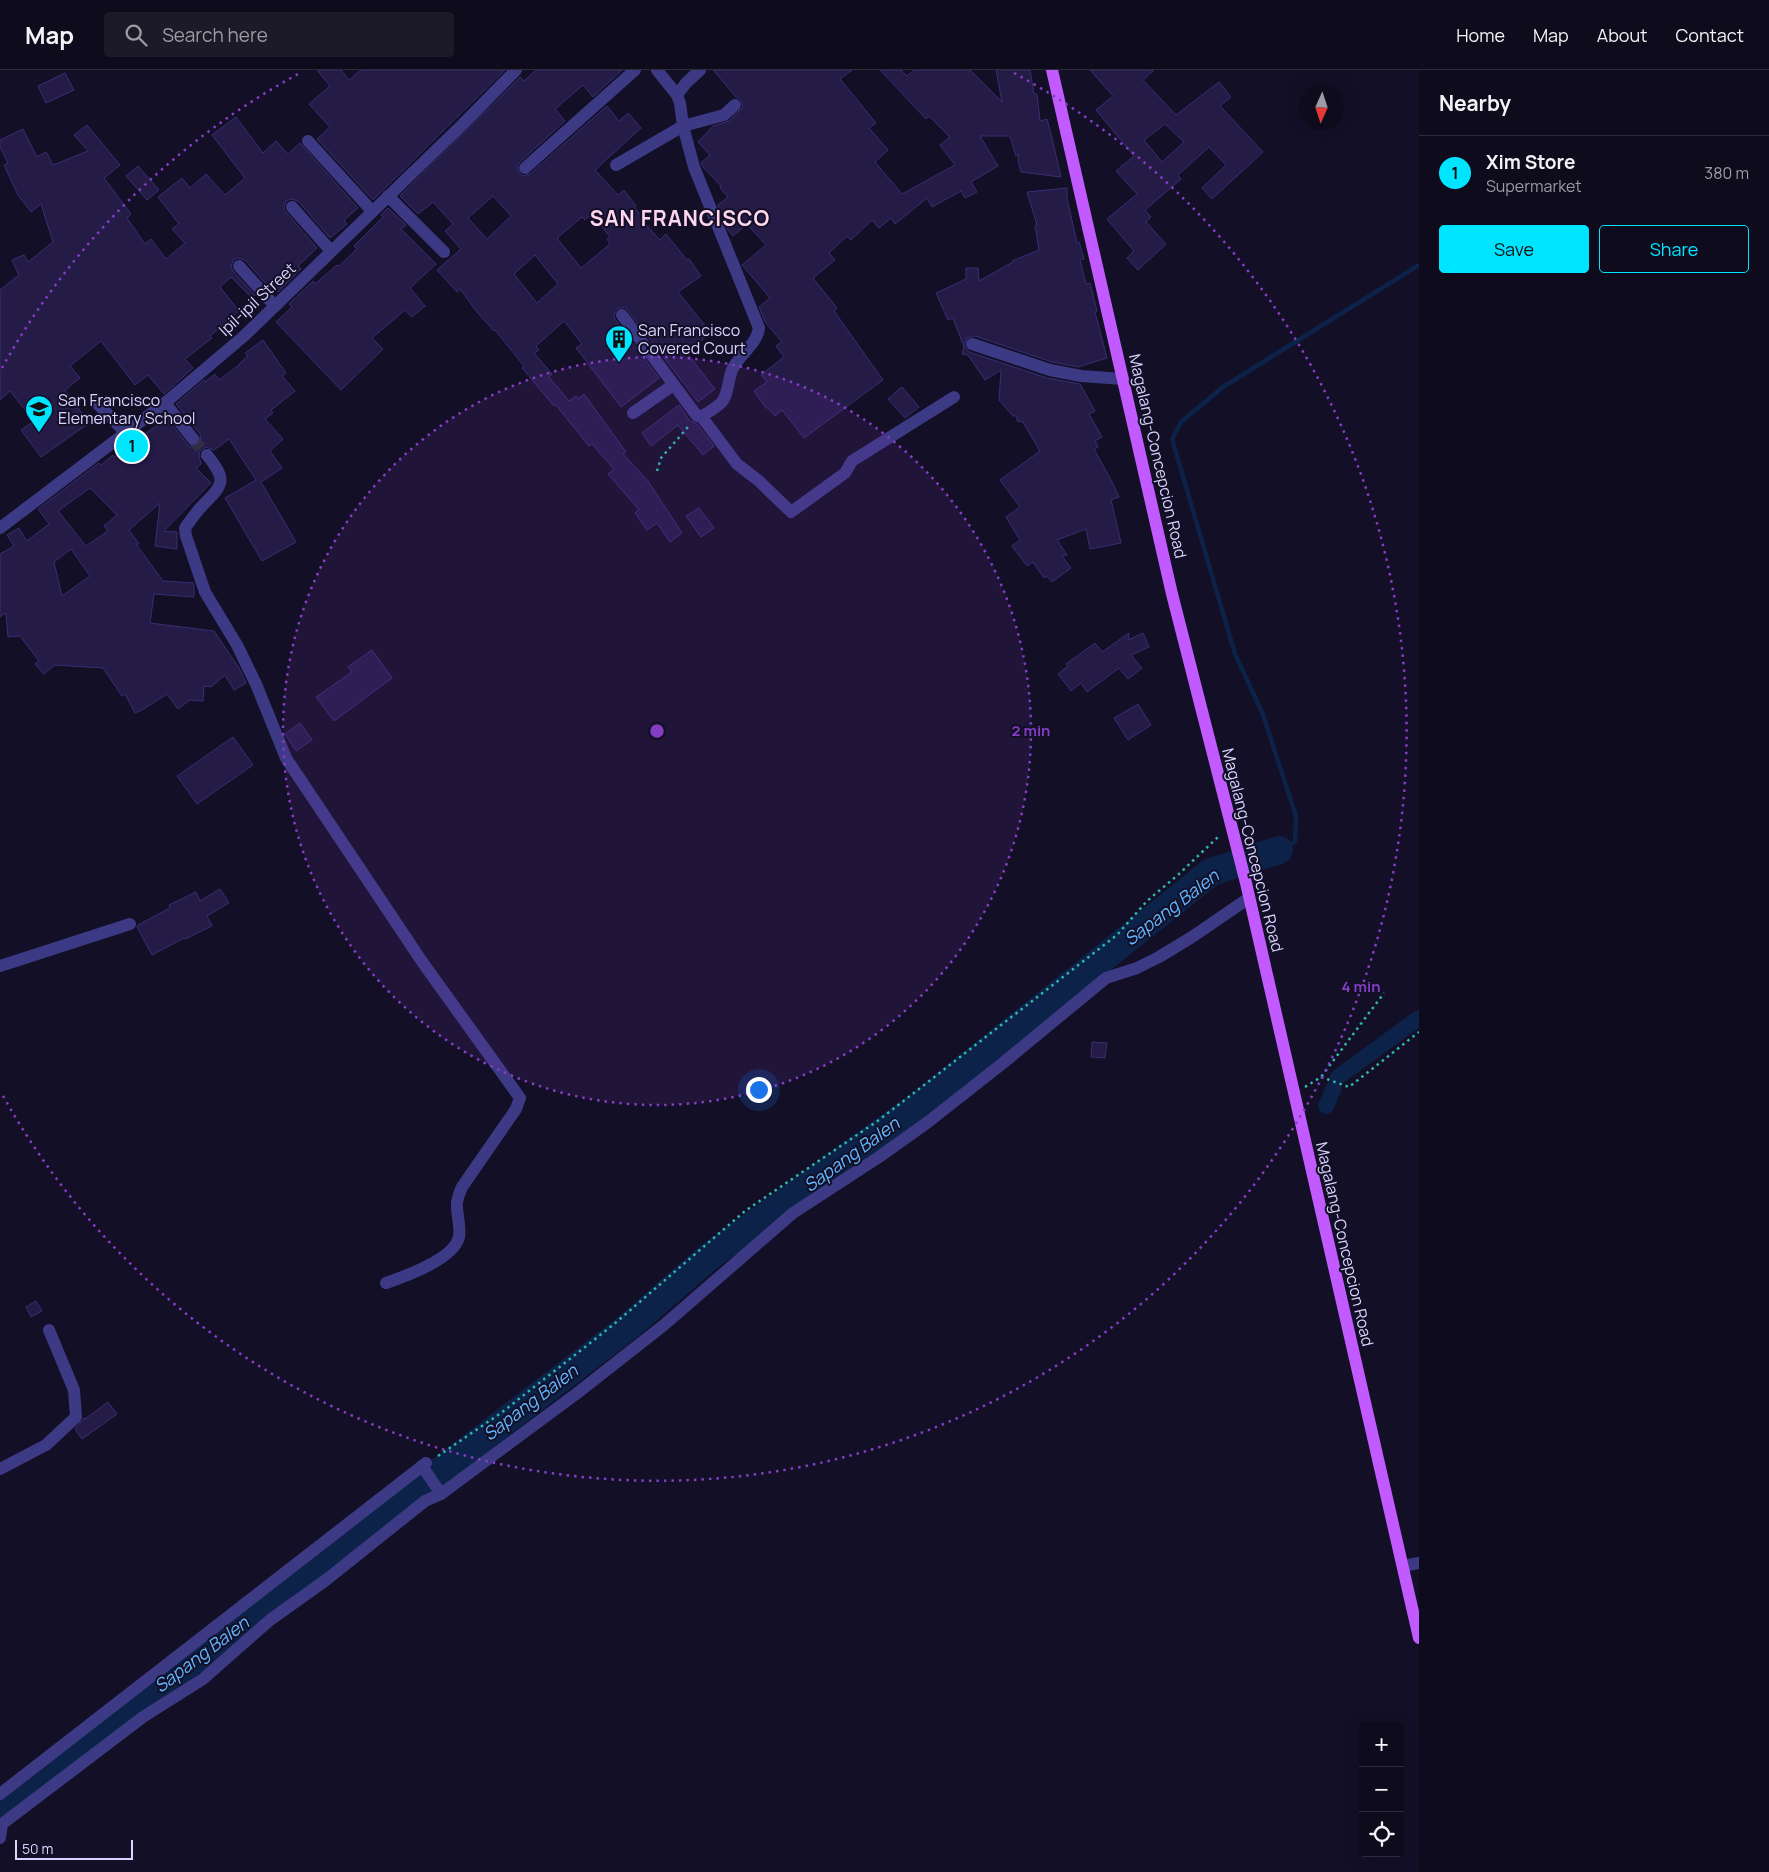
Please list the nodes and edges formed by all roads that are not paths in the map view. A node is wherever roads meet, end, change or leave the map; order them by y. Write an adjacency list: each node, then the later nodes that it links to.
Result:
1 (516, 70): 12 (street, Ipil-ipil Street)
2 (635, 70): 11 (street)
3 (657, 70): 6 (street)
4 (700, 70): 6 (street)
5 (1052, 70): 21 (main road, Magalang-Concepcion Road)
6 (676, 95): 8 (street)
7 (735, 105): 8 (street)
8 (683, 126): 10 (street); 27 (street)
9 (308, 141): 14 (street)
10 (616, 165)
11 (525, 168)
12 (388, 196): 14 (street, Ipil-ipil Street); 16 (street)
13 (292, 207): 15 (street)
14 (372, 211): 15 (street, Ipil-ipil Street)
15 (331, 252): 18 (street, Ipil-ipil Street)
16 (444, 252)
17 (240, 266): 18 (street)
18 (275, 306): 25 (street, Ipil-ipil Street)
19 (622, 315): 22 (street)
20 (972, 344): 21 (street)
21 (1123, 379): 32 (main road, Magalang-Concepcion Road)
22 (674, 385): 26 (street); 27 (street)
23 (954, 397): 27 (street)
24 (95, 401): 28 (street)
25 (165, 403): 28 (street, Ipil-ipil Street); 29 (street)
26 (633, 413)
27 (699, 416)
28 (125, 432): 31 (street, Ipil-ipil Street)
29 (193, 439)
30 (207, 455): 35 (street)
31 (0, 527)
32 (1249, 898): 38 (street); 40 (main road, Magalang-Concepcion Road)
33 (130, 924): 34 (street)
34 (0, 966)
35 (386, 1283)
36 (49, 1330): 37 (street)
37 (0, 1469)
38 (441, 1494): 42 (street); 43 (street)
39 (1419, 1563): 40 (street)
40 (1403, 1566): 41 (main road, Magalang-Concepcion Road)
41 (1419, 1638)
42 (0, 1794)
43 (0, 1838)

